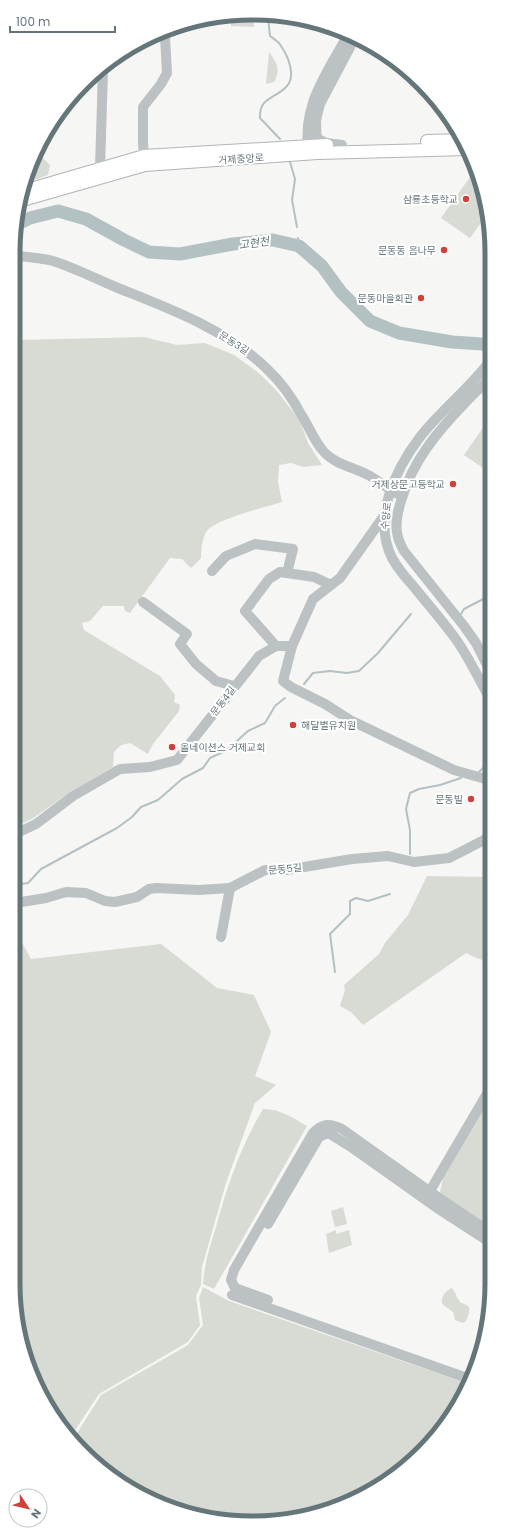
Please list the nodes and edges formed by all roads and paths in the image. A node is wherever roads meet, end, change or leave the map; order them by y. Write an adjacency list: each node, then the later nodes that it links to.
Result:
1 (165, 37): 8 (street)
2 (345, 40): 6 (street)
3 (352, 43): 6 (street)
4 (103, 75): 9 (street)
5 (456, 140): 6 (main road, 거제중앙로)
6 (312, 145): 7 (main road, 거제중앙로); 8 (main road, 거제중앙로); 8 (main road, 거제중앙로)
7 (460, 149)
8 (144, 161): 9 (main road, 거제중앙로)
9 (101, 173): 10 (main road, 거제중앙로); 11 (main road, 거제중앙로)
10 (29, 190)
11 (26, 199)
12 (20, 258): 15 (street, 문동3길)
13 (485, 367): 15 (street, 수양로)
14 (485, 383): 16 (street, 수양로)
15 (390, 491): 16 (street, 문동3길); 17 (street, 수양로)
16 (402, 496): 24 (street, 수양로)
17 (384, 516): 20 (street); 26 (street, 수양로)
18 (212, 571): 19 (street)
19 (287, 573): 20 (street); 22 (street)
20 (331, 585): 23 (street)
21 (143, 602): 25 (street)
22 (276, 646): 23 (street); 25 (street, 문동4길)
23 (292, 646): 27 (street)
24 (485, 661)
25 (234, 686): 28 (street, 문동4길)
26 (485, 690)
27 (485, 779)
28 (20, 832)
29 (485, 840): 30 (street, 문동5길)
30 (230, 888): 31 (street, 문동5길); 32 (street)
31 (20, 902)
32 (221, 937)
33 (485, 1097): 34 (street)
34 (427, 1196): 35 (street); 36 (street); 37 (street)
35 (485, 1229)
36 (485, 1239)
37 (236, 1292): 38 (street); 39 (street)
38 (268, 1300)
39 (465, 1377)

